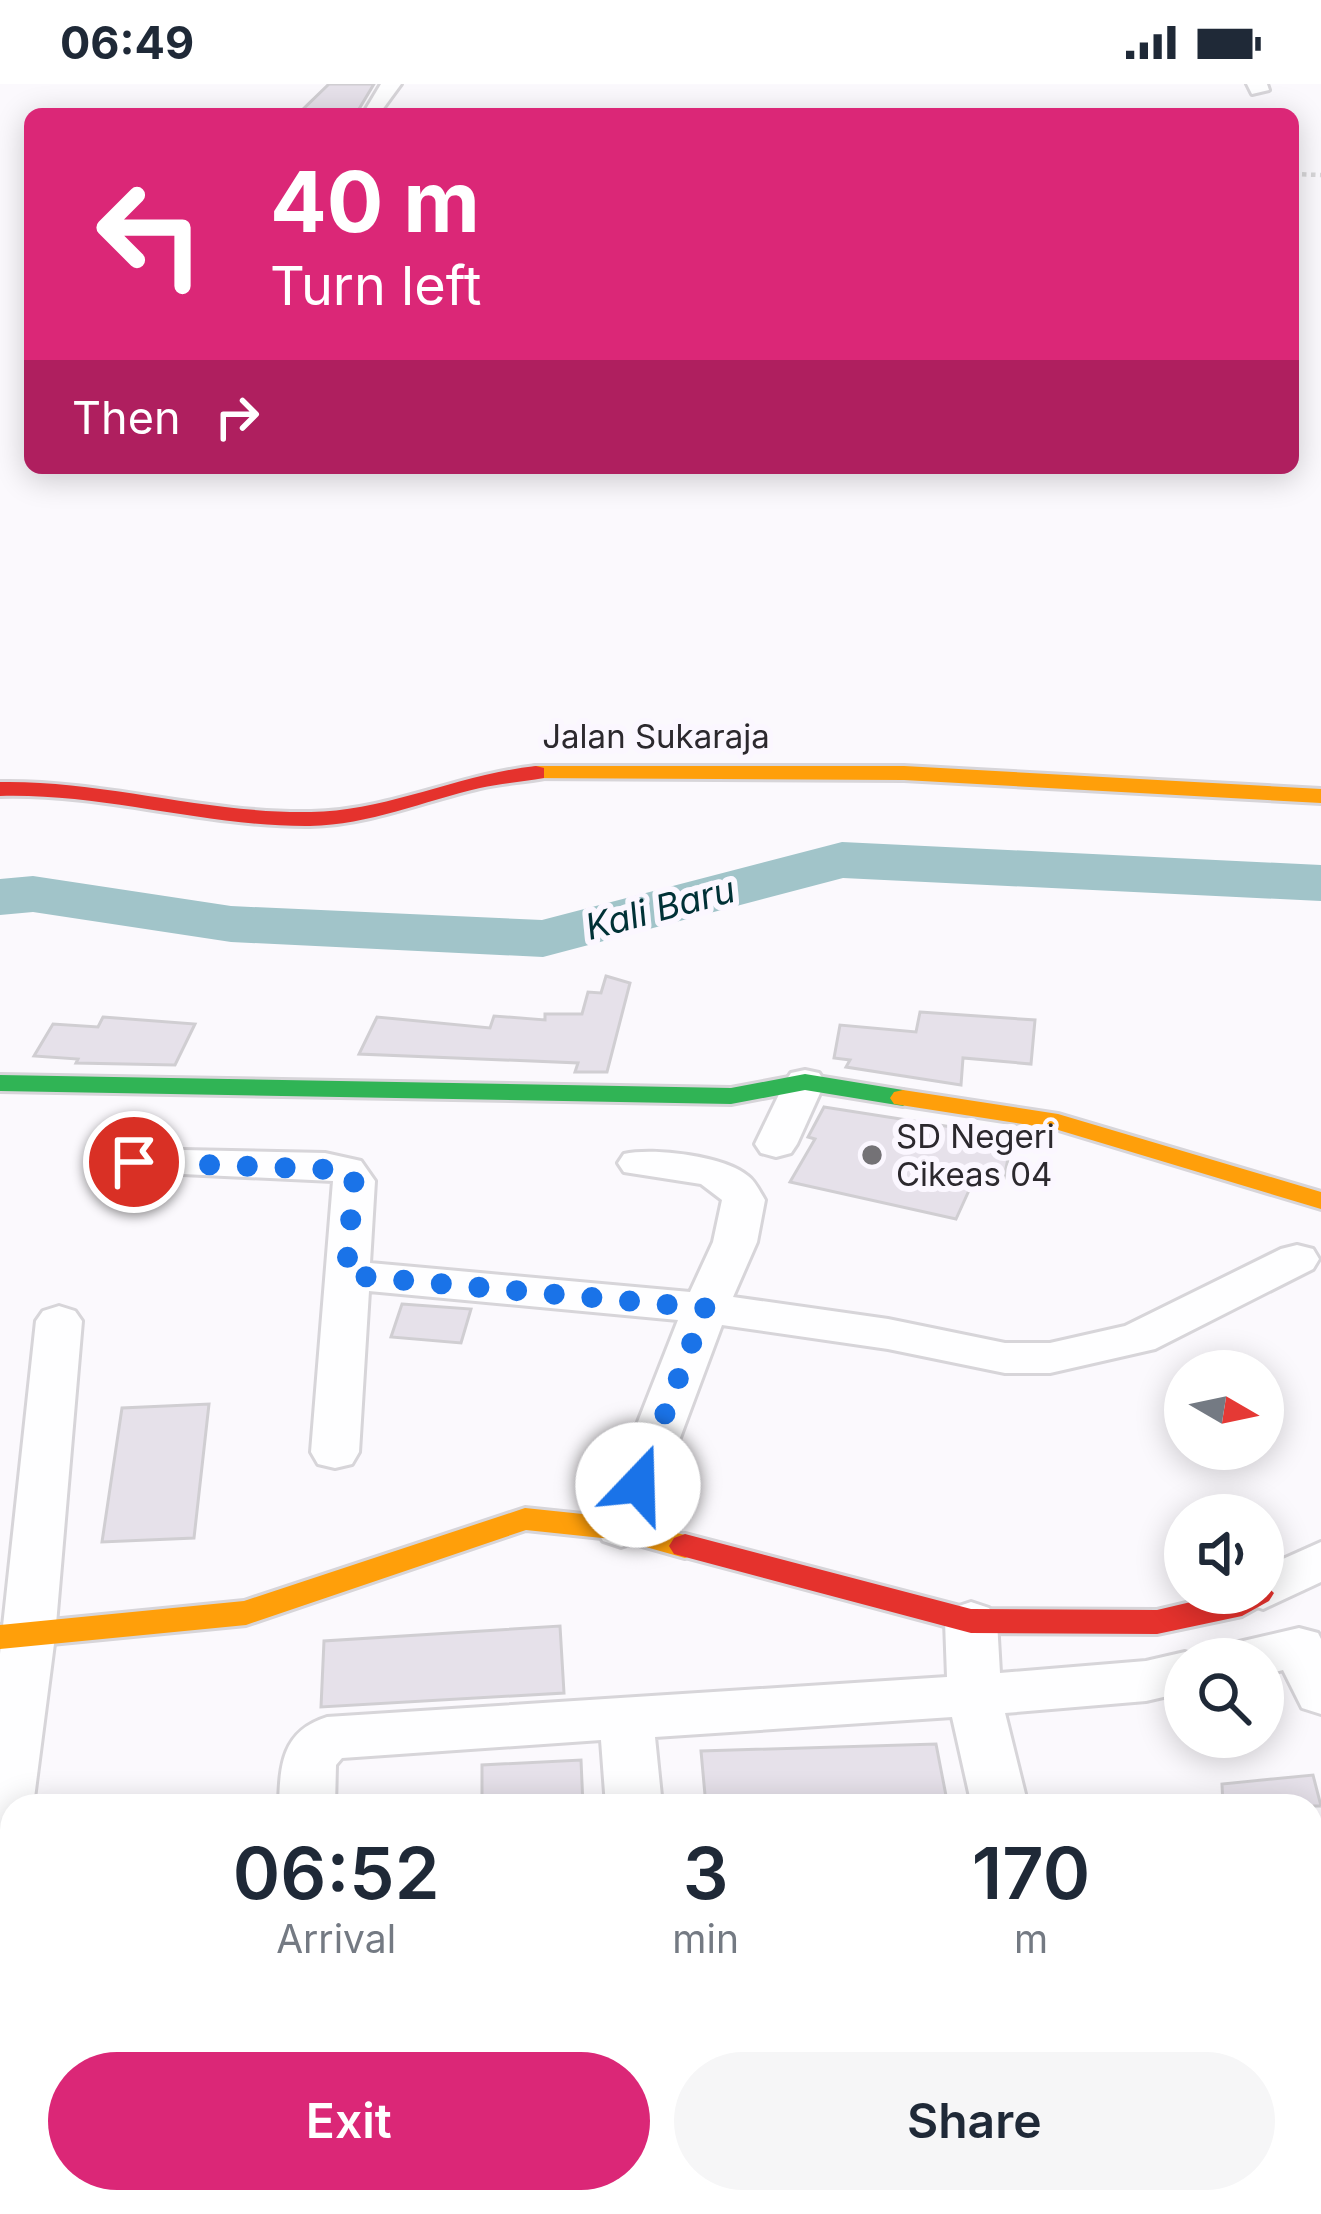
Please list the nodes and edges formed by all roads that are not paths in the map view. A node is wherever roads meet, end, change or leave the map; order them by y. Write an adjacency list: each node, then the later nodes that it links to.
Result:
1 (0, 789): 2 (street, Jalan Sukaraja)
2 (1321, 796)
3 (805, 1082): 4 (street); 5 (street); 8 (street)
4 (0, 1083)
5 (776, 1144)
6 (134, 1162): 10 (street)
7 (639, 1163): 11 (street)
8 (1321, 1201)
9 (1297, 1259): 11 (street)
10 (346, 1275): 11 (street); 13 (street)
11 (705, 1308): 14 (street)
12 (59, 1322): 19 (street)
13 (335, 1452)
14 (621, 1529): 18 (street); 19 (street)
15 (1321, 1561): 16 (street)
16 (1284, 1580)
17 (1196, 1614): 18 (street)
18 (971, 1621): 23 (street)
19 (15, 1637): 25 (street)
20 (1284, 1660): 21 (street)
21 (1314, 1660)
22 (1164, 1677): 23 (street)
23 (974, 1695): 24 (street); 28 (street)
24 (626, 1720): 26 (street); 27 (street)
25 (3, 1794)
26 (307, 1794)
27 (633, 1794)
28 (997, 1794)

